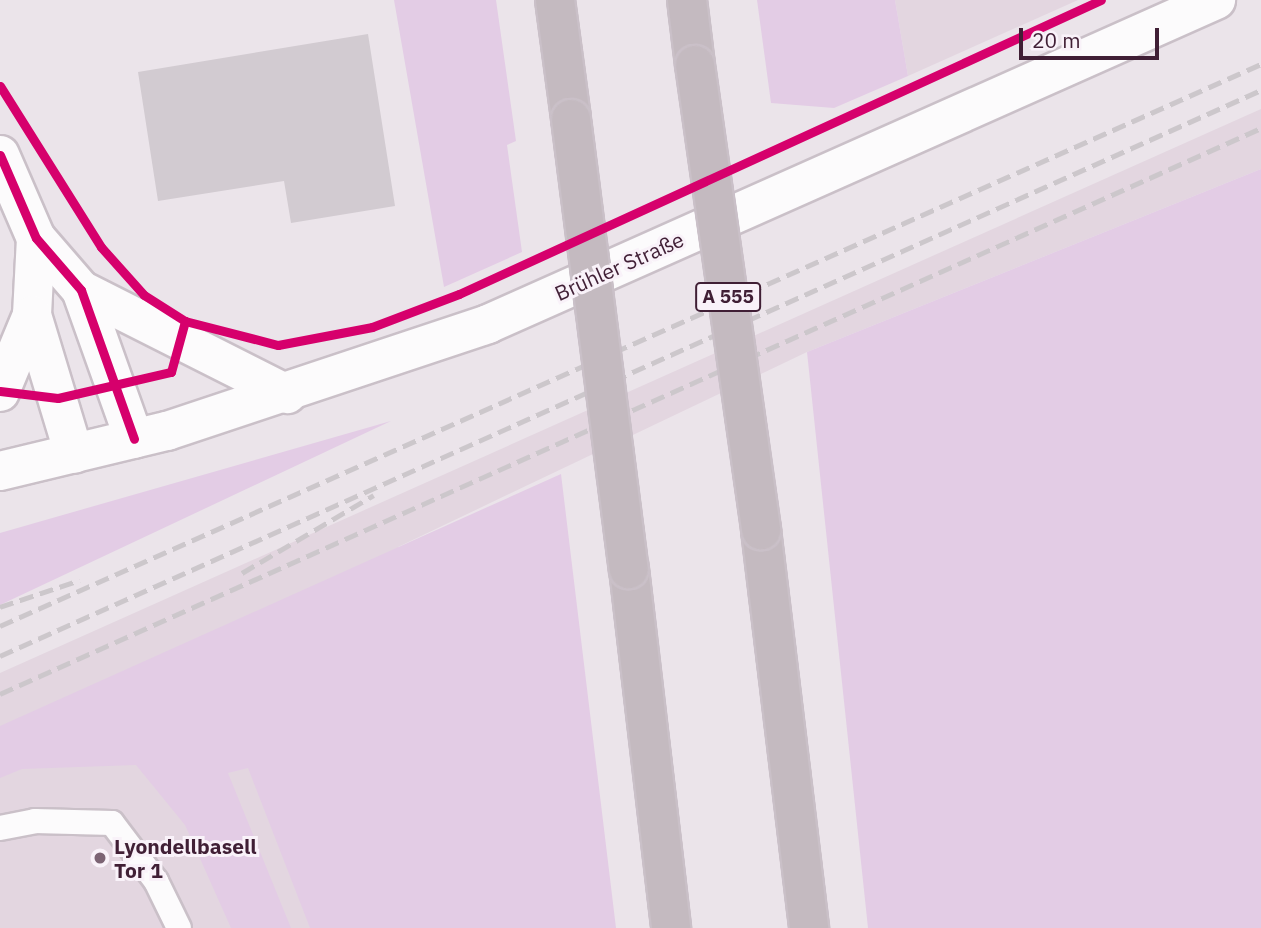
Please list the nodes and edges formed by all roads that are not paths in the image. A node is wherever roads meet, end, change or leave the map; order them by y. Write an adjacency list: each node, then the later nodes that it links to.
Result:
1 (555, 0): 15 (highway, bridge)
2 (687, 0): 16 (highway, A 555, bridge)
3 (1216, 0): 9 (main road, Brühler Straße)
4 (0, 155): 5 (main road)
5 (36, 238): 6 (main road); 7 (main road)
6 (81, 290): 9 (main road); 10 (main road)
7 (32, 315): 8 (main road); 11 (main road)
8 (0, 392)
9 (287, 394): 10 (main road, Brühler Straße)
10 (134, 439): 11 (main road, Brühler Straße)
11 (74, 454): 12 (main road, Brühler Straße)
12 (0, 471)
13 (0, 828): 14 (lane)
14 (179, 928)
15 (671, 928)
16 (809, 928)

